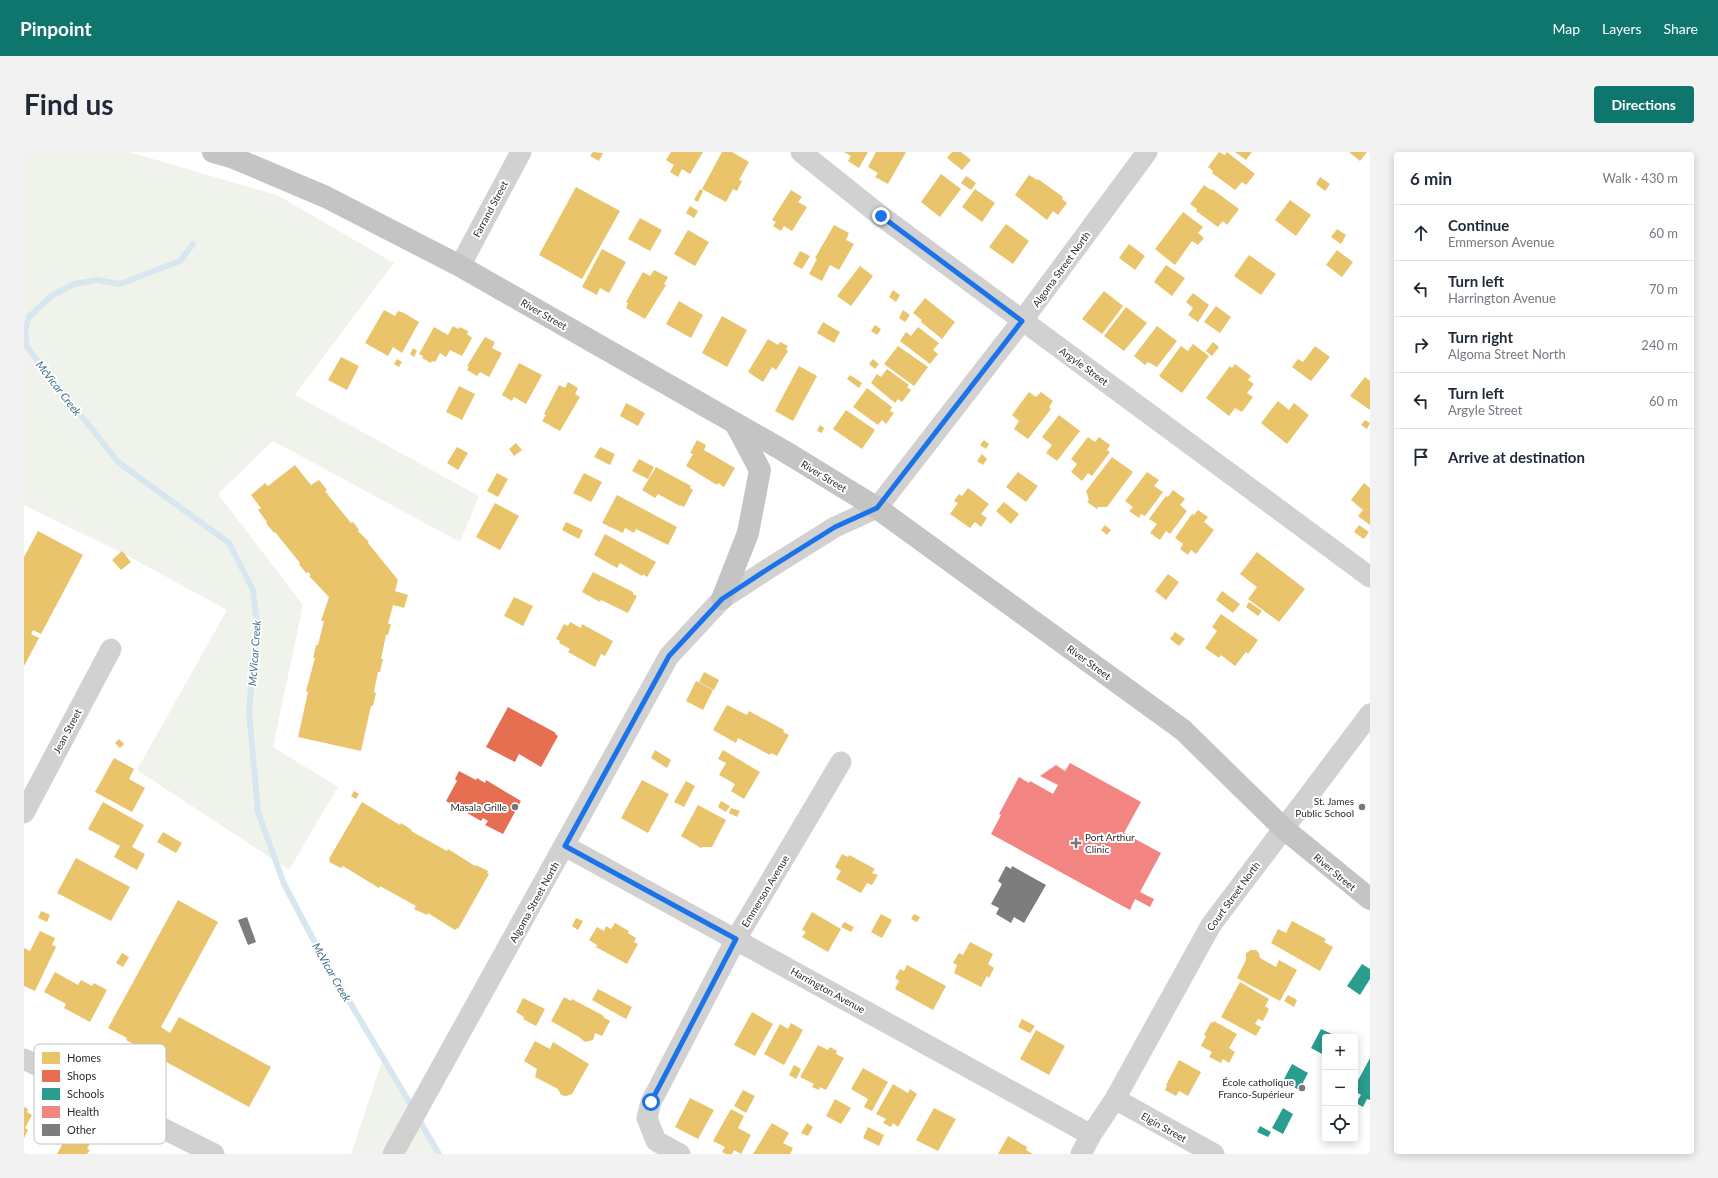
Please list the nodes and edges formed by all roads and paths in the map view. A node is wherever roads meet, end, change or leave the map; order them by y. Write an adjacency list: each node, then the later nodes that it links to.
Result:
1 (214, 152): 5 (main road, River Street)
2 (521, 152): 5 (street, Farrand Street)
3 (801, 152): 6 (street, Argyle Street)
4 (1147, 152): 6 (street, Algoma Street North)
5 (460, 266): 7 (main road, River Street)
6 (1022, 321): 8 (street, Algoma Street North); 9 (street, Argyle Street)
7 (735, 423): 8 (main road, River Street); 10 (main road)
8 (877, 508): 10 (street, Algoma Street North); 15 (main road, River Street)
9 (1370, 577)
10 (722, 599): 16 (street, Algoma Street North)
11 (111, 650): 14 (street, Jean Street)
12 (1370, 714): 15 (street, Court Street North)
13 (841, 762): 18 (street, Emmerson Avenue)
14 (24, 813)
15 (1283, 828): 17 (main road, River Street); 21 (street, Court Street North)
16 (565, 846): 18 (street, Harrington Avenue); 26 (street, Algoma Street North)
17 (1370, 899)
18 (736, 939): 23 (street, Harrington Avenue); 24 (street, Emmerson Avenue)
19 (24, 1059): 20 (street)
20 (34, 1064)
21 (1115, 1099): 23 (street, Court Street North); 28 (street, Elgin Street)
22 (166, 1130): 25 (street)
23 (1092, 1135): 27 (street, Court Street North)
24 (673, 1150)
25 (214, 1154)
26 (393, 1154)
27 (1081, 1154)
28 (1214, 1154)

